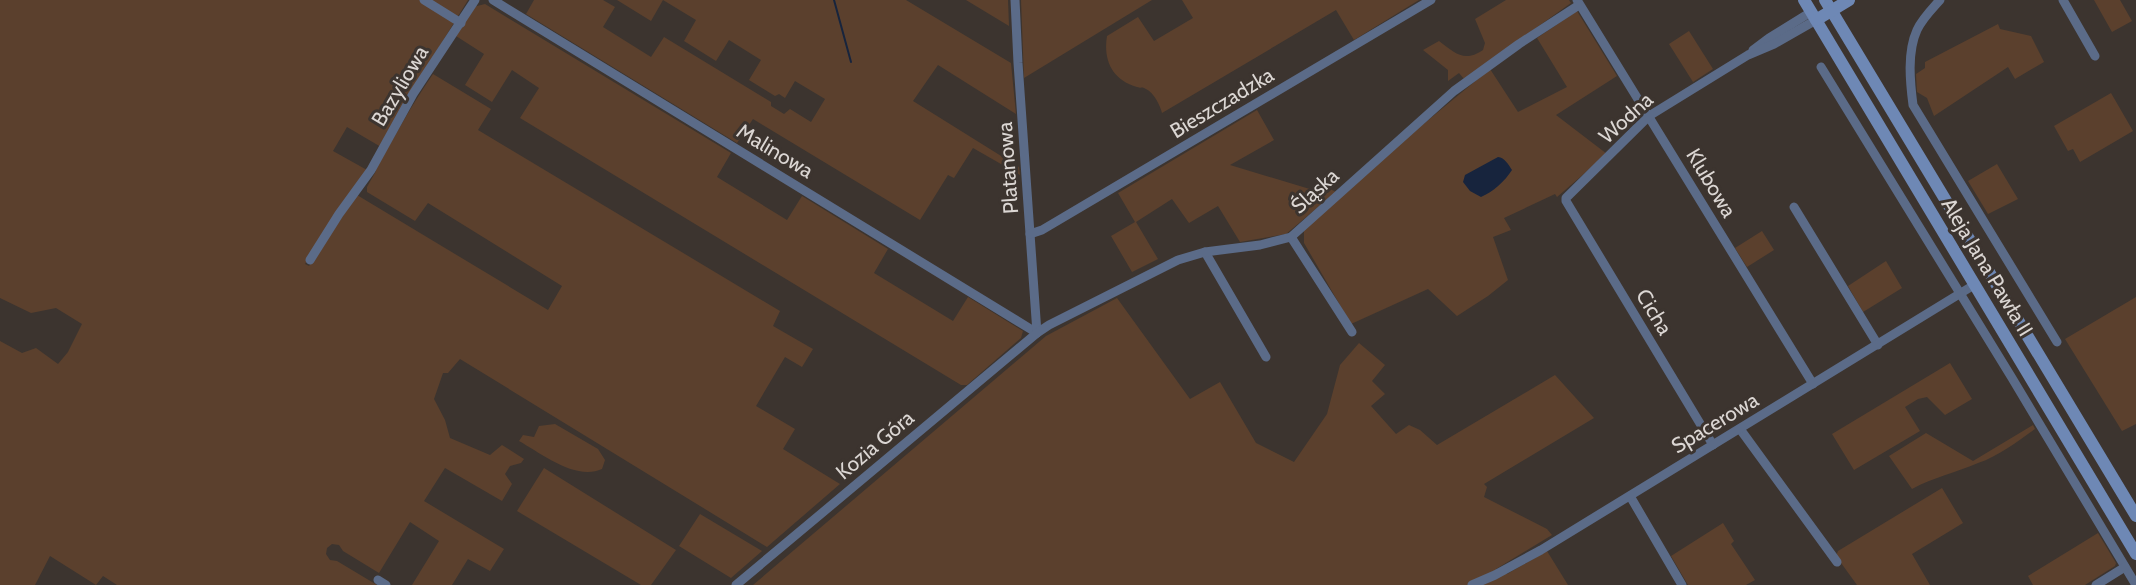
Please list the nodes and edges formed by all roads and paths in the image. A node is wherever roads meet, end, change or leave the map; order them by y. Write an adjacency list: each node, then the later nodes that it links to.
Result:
1 (424, 0): 13 (street)
2 (475, 0): 13 (street, Bazyliowa)
3 (493, 0): 26 (street, Malinowa)
4 (1015, 0): 19 (street, Platanowa)
5 (1431, 0): 19 (street, Bieszczadzka)
6 (1804, 0): 12 (main road, Aleja Jana Pawła II)
7 (1849, 0): 11 (main road)
8 (1940, 0): 27 (street)
9 (2063, 0): 14 (street)
10 (1578, 2): 16 (street, Klubowa); 20 (street, Śląska)
11 (1828, 3): 12 (main road); 34 (main road, Aleja Jana Pawła II)
12 (1813, 16): 16 (street, Wodna); 23 (main road, Aleja Jana Pawła II)
13 (461, 22): 22 (street, Bazyliowa)
14 (2095, 56)
15 (1821, 67): 24 (street)
16 (1649, 116): 17 (street, Wodna); 30 (street, Klubowa)
17 (1566, 198): 32 (street, Cicha)
18 (1794, 207): 28 (street)
19 (1030, 234): 26 (street, Platanowa)
20 (1291, 237): 21 (street, Śląska); 25 (street)
21 (1205, 252): 26 (street, Śląska); 29 (street)
22 (310, 260)
23 (1974, 285): 24 (street, Spacerowa); 35 (main road, Aleja Jana Pawła II)
24 (1960, 294): 28 (street, Spacerowa); 37 (street)
25 (1352, 332)
26 (1038, 333): 38 (street, Kozia Góra)
27 (2057, 342)
28 (1878, 345): 30 (street, Spacerowa)
29 (1266, 357)
30 (1813, 384): 31 (street, Spacerowa)
31 (1740, 429): 32 (street, Spacerowa); 36 (street)
32 (1713, 445): 33 (street, Spacerowa)
33 (1630, 496): 39 (street, Spacerowa); 40 (street)
34 (2136, 516)
35 (2136, 554)
36 (1837, 562)
37 (2125, 567): 41 (street); 42 (street)
38 (736, 585)
39 (1472, 585)
40 (1682, 585)
41 (2096, 585)
42 (2136, 585)

